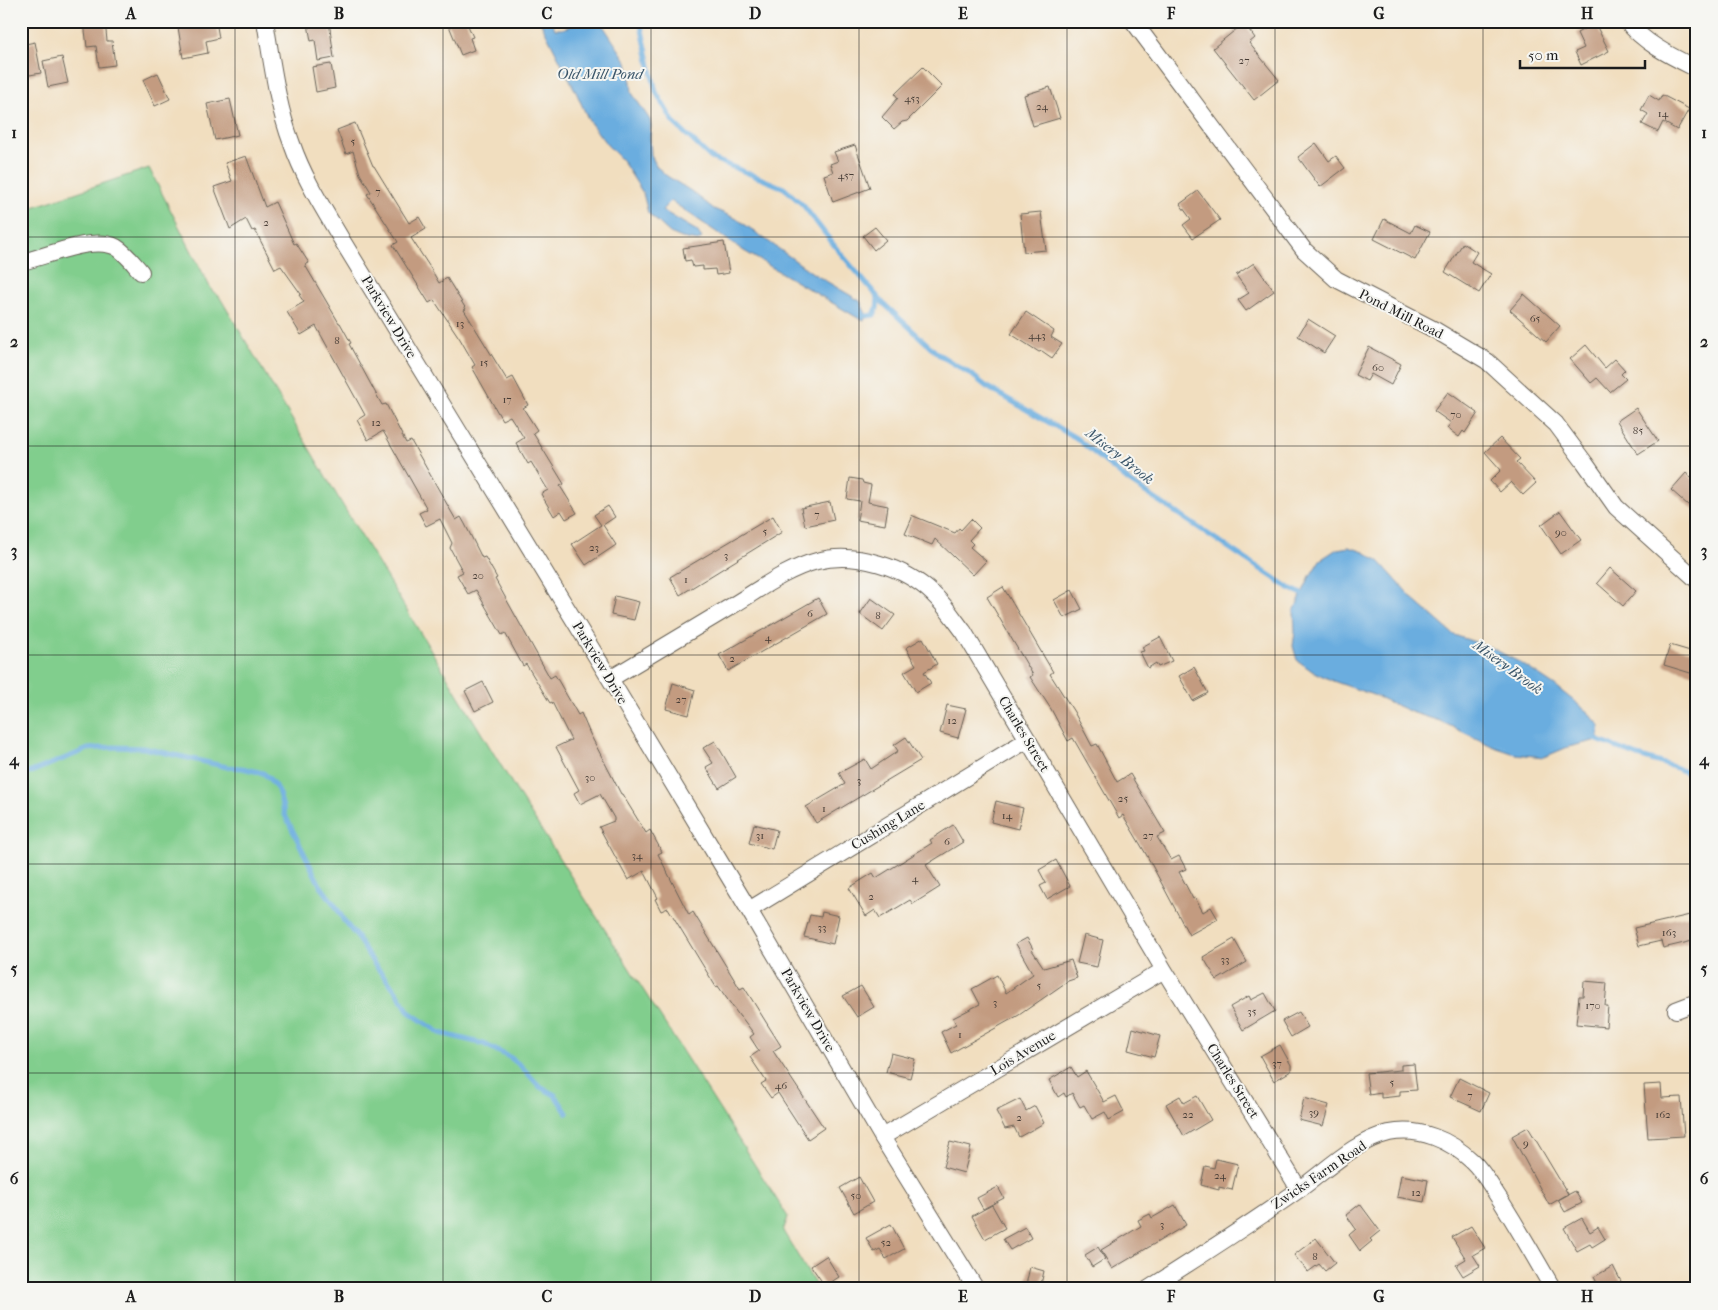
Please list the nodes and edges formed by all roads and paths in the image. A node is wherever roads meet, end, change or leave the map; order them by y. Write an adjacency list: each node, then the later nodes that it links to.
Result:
1 (265, 21): 8 (street, Parkview Drive)
2 (1133, 21): 7 (street, Pond Mill Road)
3 (1627, 21): 4 (street)
4 (1697, 69)
5 (21, 262): 6 (street)
6 (141, 272)
7 (1697, 580)
8 (610, 679): 9 (street, Charles Street); 10 (street, Parkview Drive)
9 (1027, 740): 10 (street, Cushing Lane); 11 (street, Charles Street)
10 (749, 910): 14 (street, Parkview Drive)
11 (1164, 970): 14 (street, Lois Avenue); 15 (street, Charles Street)
12 (1697, 1002): 13 (street)
13 (1676, 1010)
14 (882, 1137): 16 (street, Parkview Drive)
15 (1299, 1189): 17 (street, Zwicks Farm Road); 18 (street, Zwicks Farm Road)
16 (976, 1289)
17 (1148, 1289)
18 (1553, 1289)

